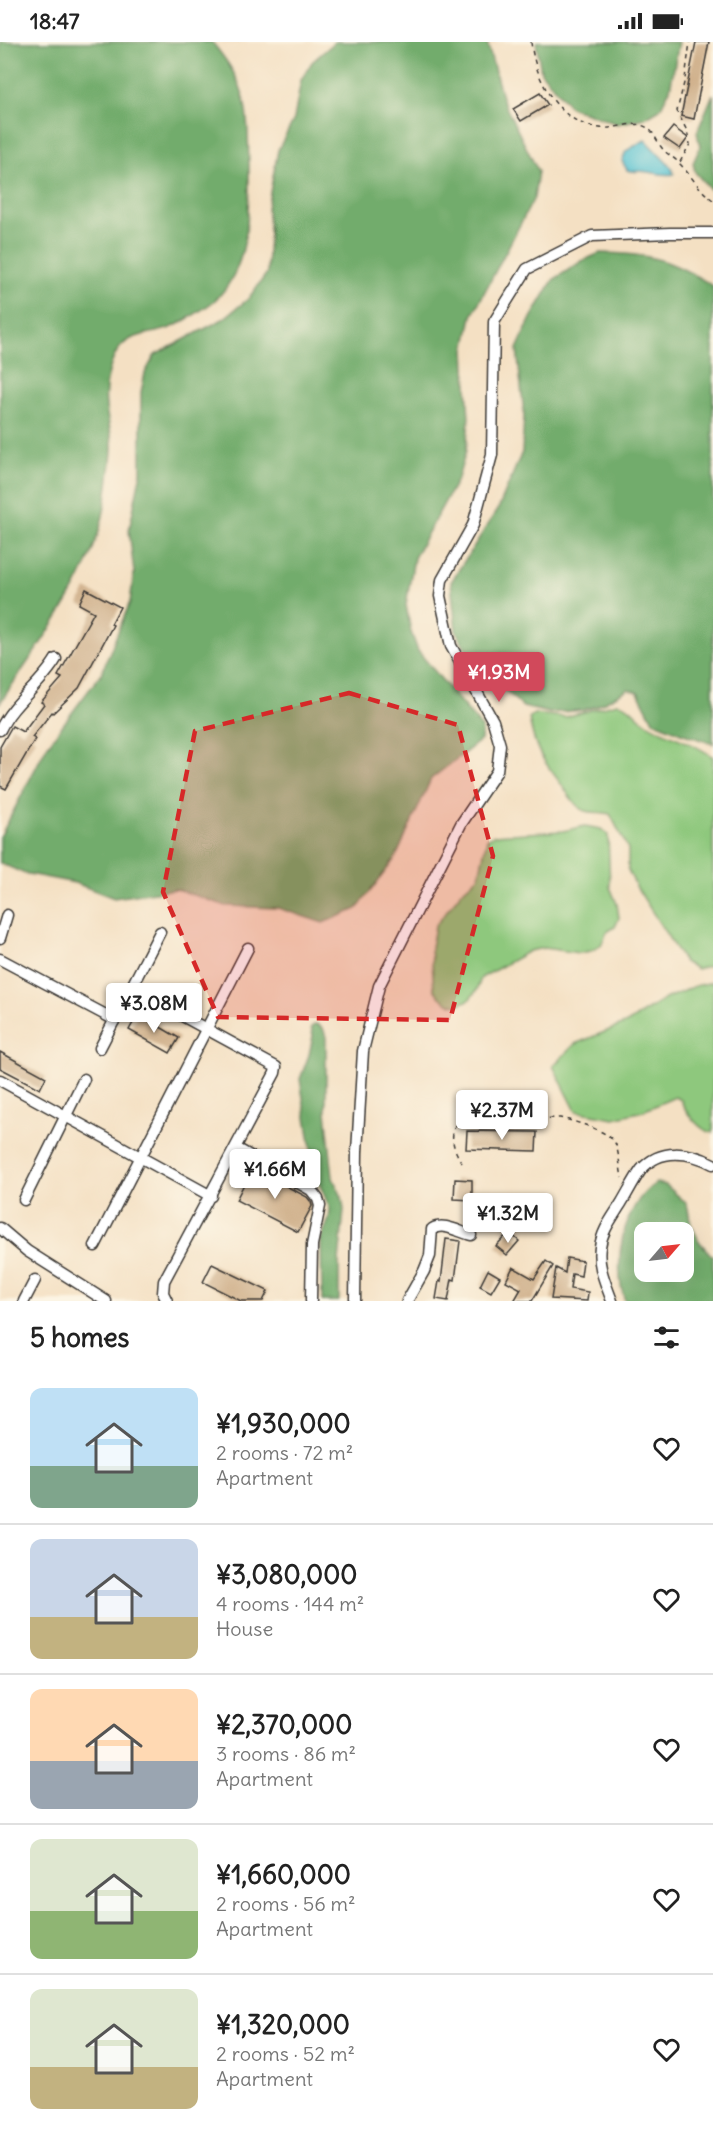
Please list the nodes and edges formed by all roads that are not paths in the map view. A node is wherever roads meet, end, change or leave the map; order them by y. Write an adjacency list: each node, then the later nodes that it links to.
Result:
1 (713, 233): 29 (street)
2 (56, 659): 3 (street)
3 (0, 730)
4 (8, 915): 6 (street)
5 (160, 932): 9 (street)
6 (0, 938)
7 (248, 948): 11 (street)
8 (0, 960): 10 (street)
9 (131, 988): 10 (street); 11 (street)
10 (115, 1020): 12 (street)
11 (206, 1029): 16 (street); 17 (street)
12 (100, 1048)
13 (84, 1079): 15 (street)
14 (0, 1080): 15 (street)
15 (66, 1116): 17 (street); 20 (street)
16 (236, 1148): 19 (street); 28 (street)
17 (140, 1157): 19 (street); 23 (street)
18 (713, 1164): 31 (street)
19 (211, 1196): 27 (street)
20 (24, 1200)
21 (0, 1228): 26 (street)
22 (471, 1235): 30 (street)
23 (95, 1245)
24 (35, 1280): 25 (street)
25 (24, 1301)
26 (106, 1301)
27 (167, 1301)
28 (311, 1301)
29 (355, 1301)
30 (407, 1301)
31 (612, 1301)

